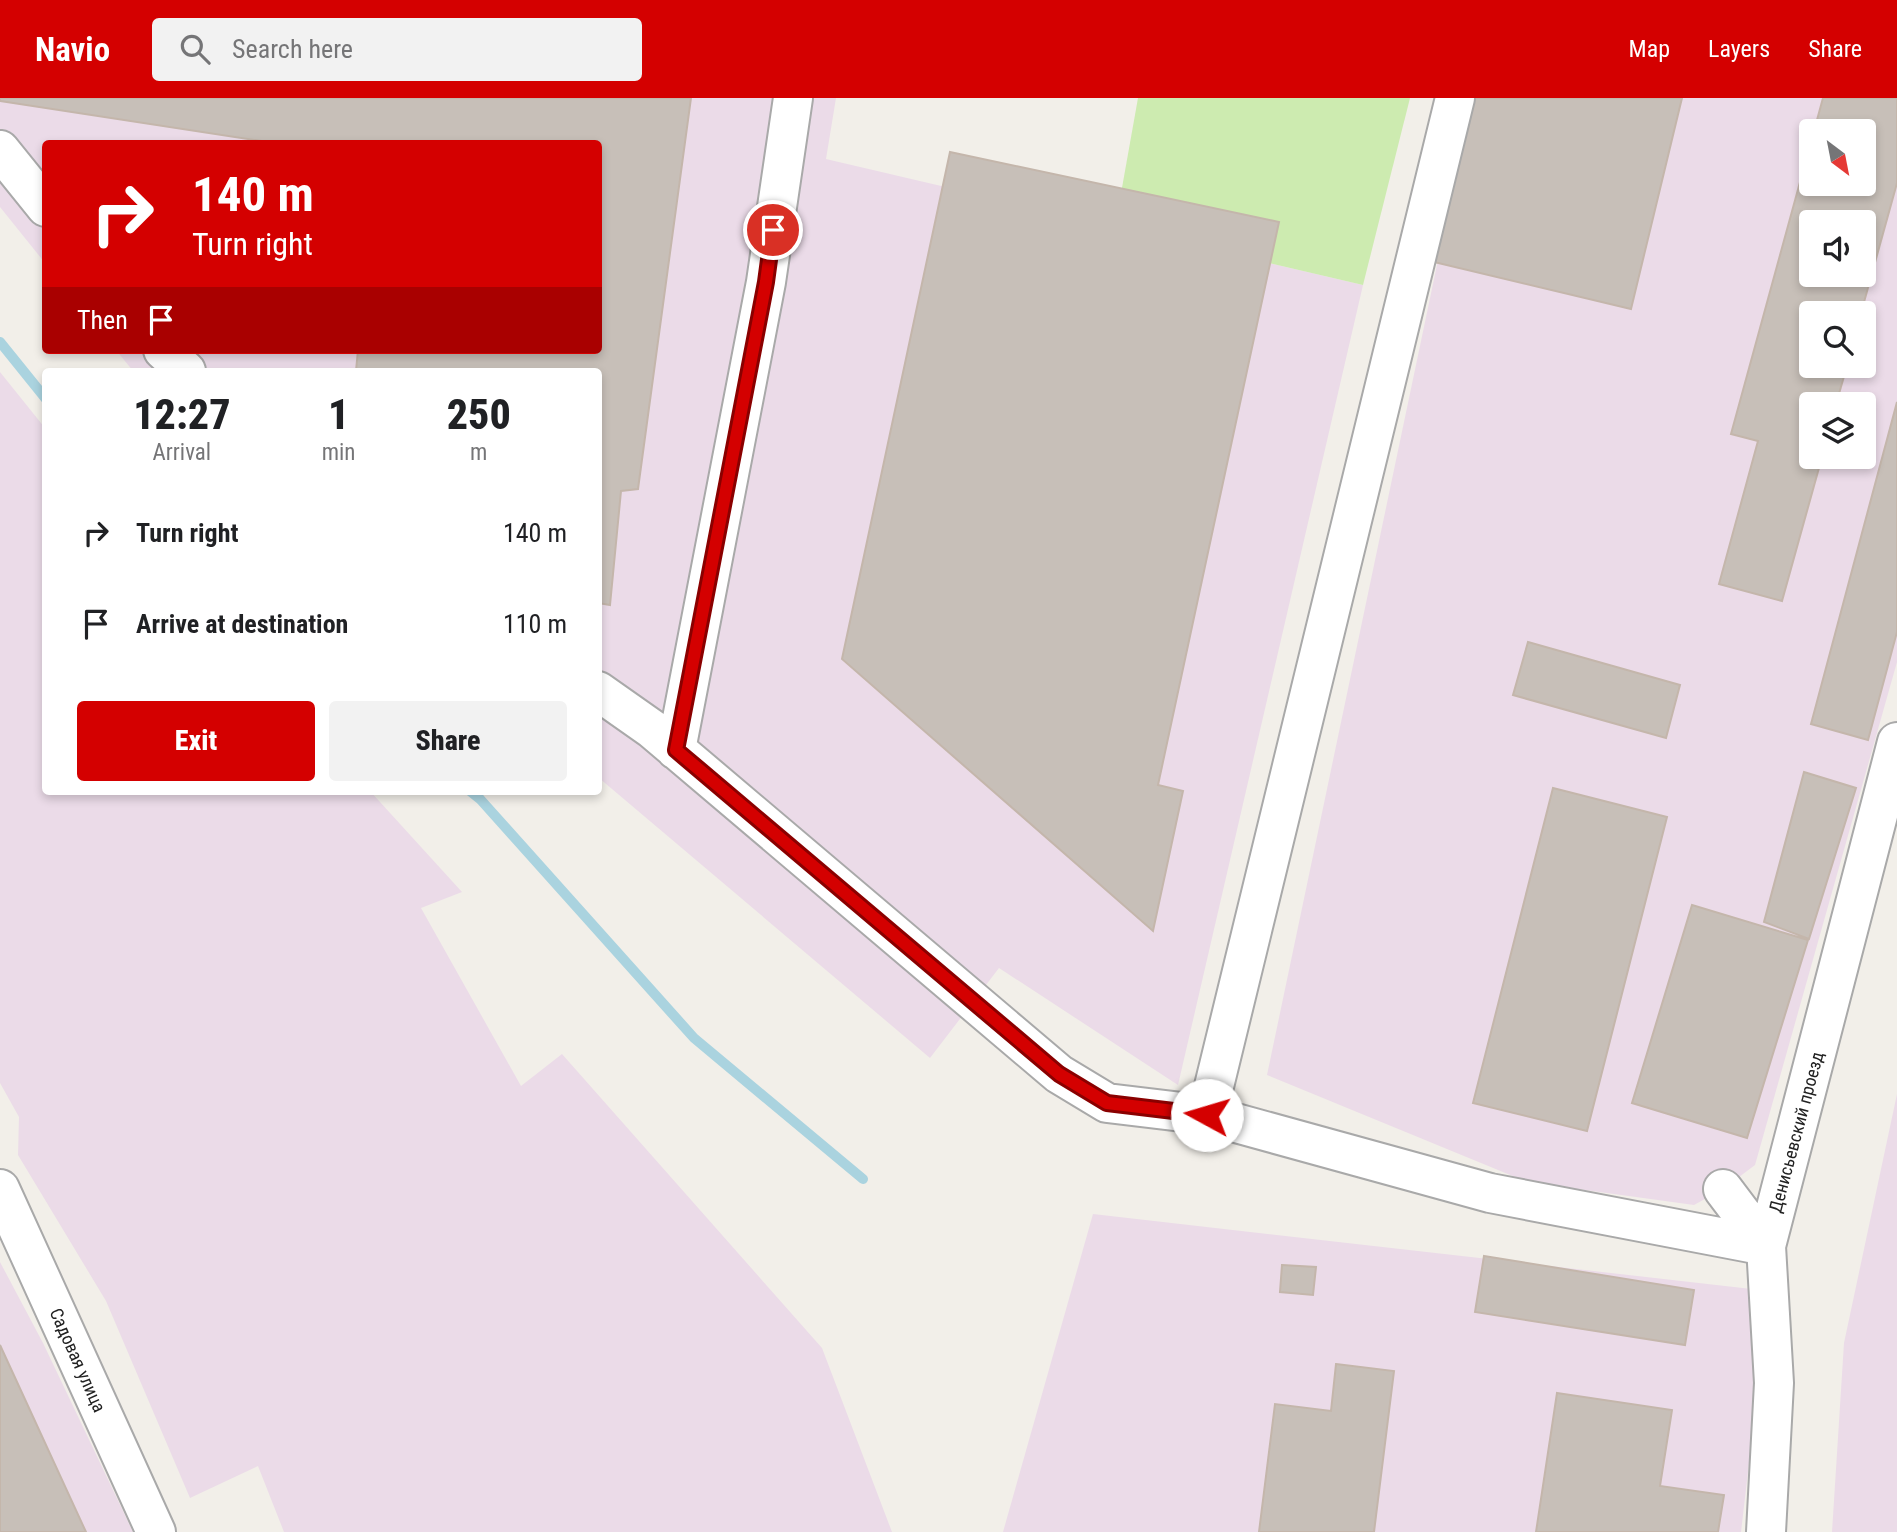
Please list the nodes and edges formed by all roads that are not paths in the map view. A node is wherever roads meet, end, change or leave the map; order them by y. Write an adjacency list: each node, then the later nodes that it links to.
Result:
1 (793, 98): 9 (street)
2 (1455, 98): 10 (street)
3 (0, 150): 4 (street)
4 (42, 202)
5 (167, 354): 6 (street)
6 (183, 368)
7 (602, 694): 9 (street)
8 (1897, 741): 13 (street, Денисьевский проезд)
9 (676, 750): 10 (street)
10 (1207, 1115): 13 (street)
11 (0, 1189): 14 (street, Садовая улица)
12 (1723, 1189): 13 (street)
13 (1766, 1246): 15 (street, Денисьевский проезд)
14 (156, 1532)
15 (1766, 1532)

